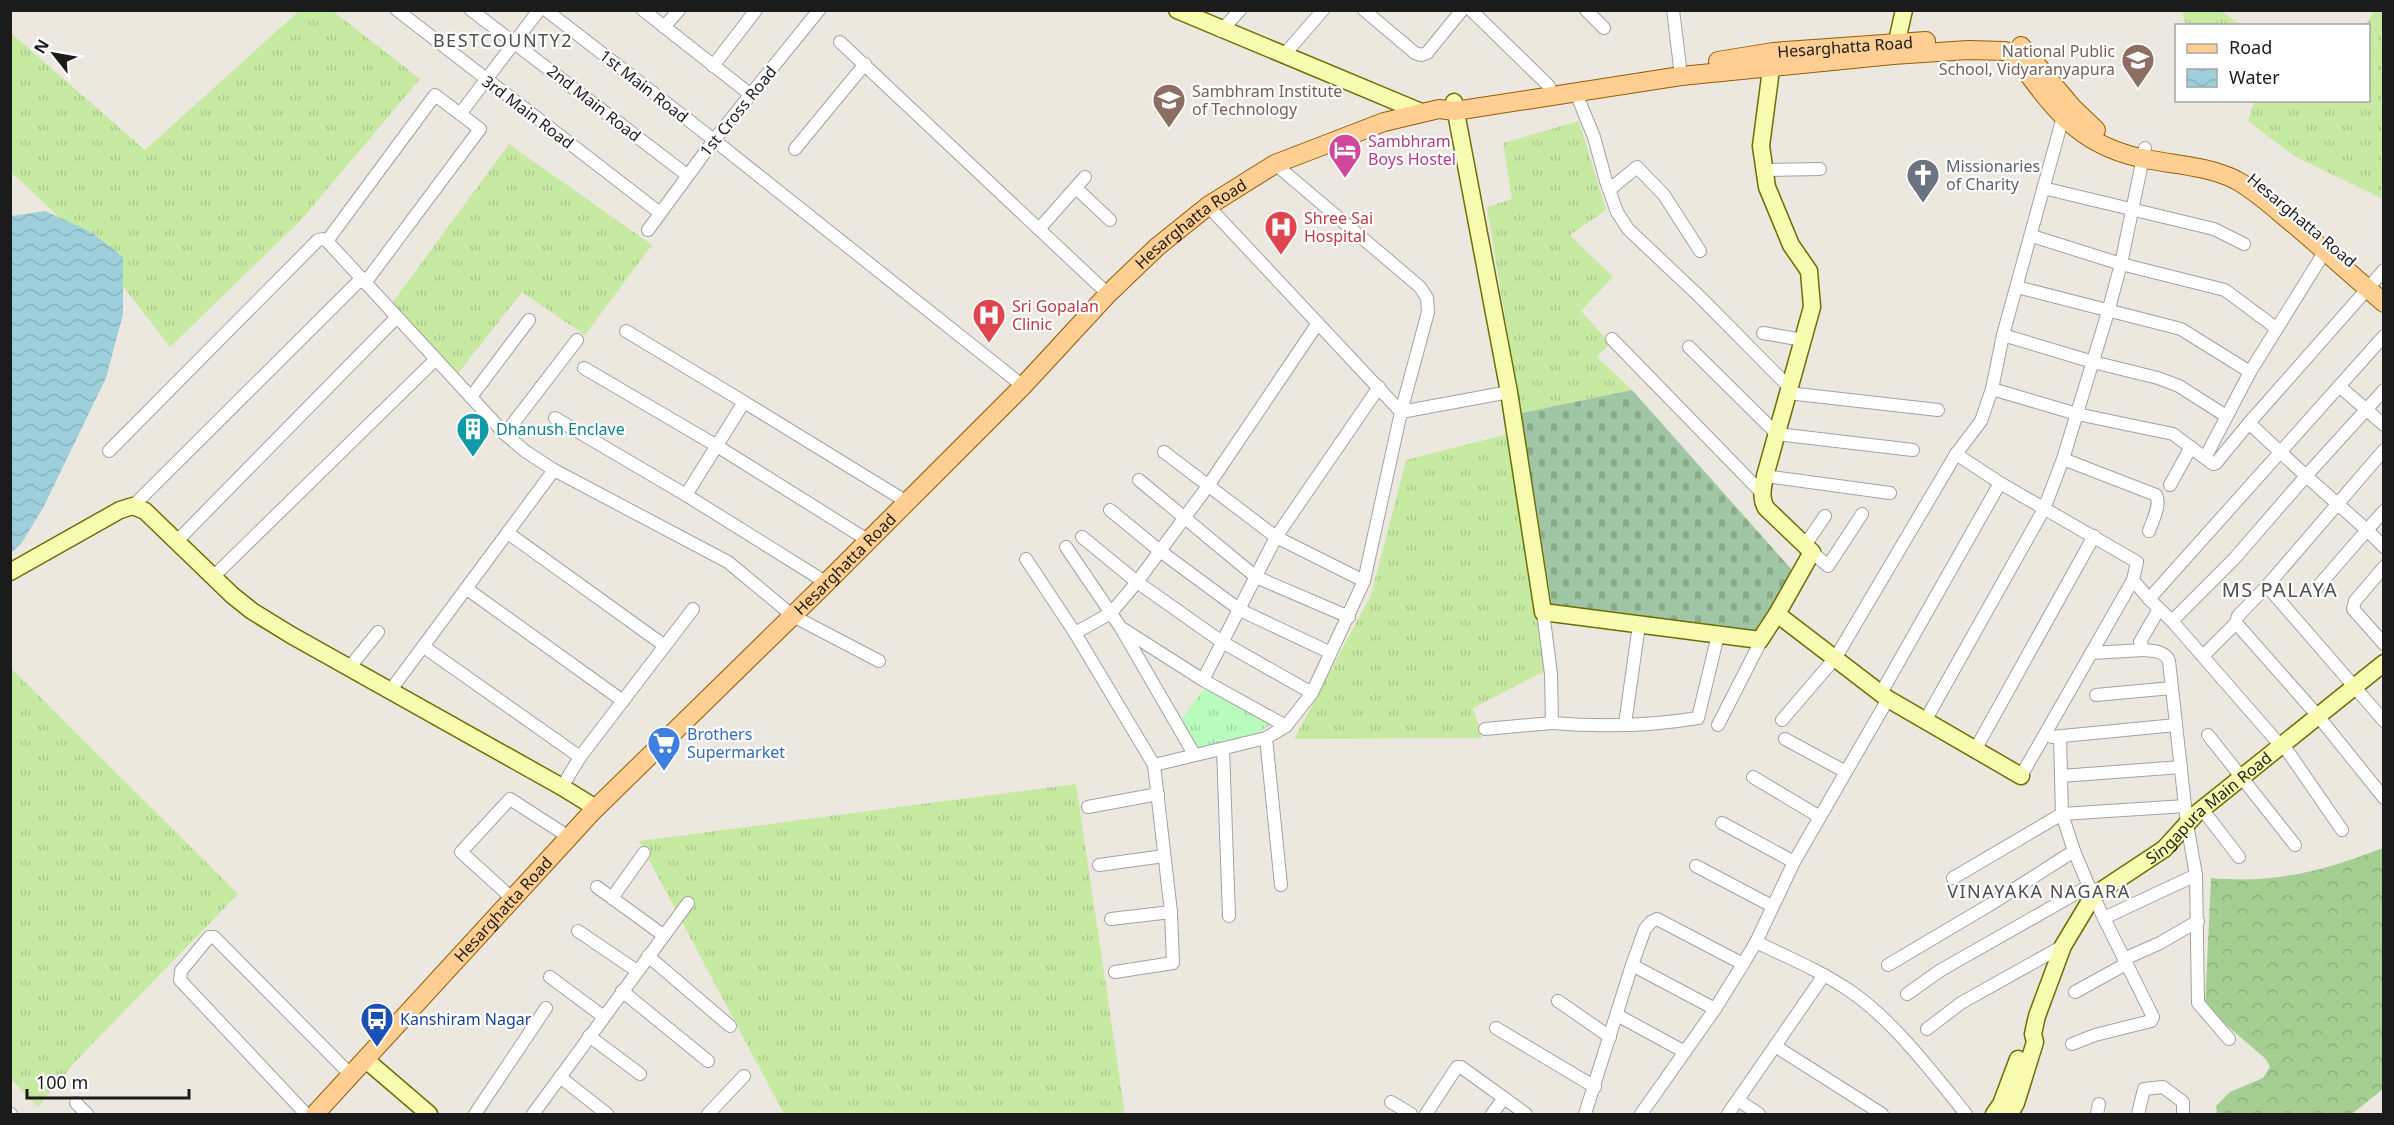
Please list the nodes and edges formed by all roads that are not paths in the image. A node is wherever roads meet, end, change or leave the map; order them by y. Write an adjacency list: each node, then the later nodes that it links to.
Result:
1 (397, 10): 29 (street, 3rd Main Road)
2 (471, 10): 21 (street, 2nd Main Road)
3 (539, 10): 21 (street)
4 (546, 10): 36 (street, 1st Main Road)
5 (643, 10): 18 (street)
6 (679, 10): 18 (street)
7 (756, 10): 27 (street)
8 (819, 10): 32 (street, 1st Cross Road)
9 (1177, 10): 20 (street)
10 (1240, 10): 20 (street)
11 (1323, 10): 24 (street)
12 (1364, 10): 13 (street)
13 (1462, 10)
14 (1471, 10): 30 (street)
15 (1586, 10): 19 (street)
16 (1673, 10): 28 (street)
17 (1904, 10): 23 (street)
18 (664, 27): 27 (street)
19 (1604, 28)
20 (1221, 31): 24 (street)
21 (514, 42): 29 (street); 42 (street, 2nd Main Road)
22 (840, 42): 26 (street)
23 (1894, 48): 25 (main road, Hesarghatta Road); 35 (main road, Hesarghatta Road); 38 (main road, Hesarghatta Road)
24 (1283, 56): 33 (street)
25 (1773, 60): 28 (main road, Hesarghatta Road); 31 (main road, Hesarghatta Road); 41 (street)
26 (865, 64): 37 (street); 51 (street)
27 (713, 66): 32 (street)
28 (1680, 67): 30 (main road, Hesarghatta Road)
29 (485, 80): 34 (street); 49 (street, 3rd Main Road)
30 (1549, 91): 31 (main road, Hesarghatta Road); 33 (main road, Hesarghatta Road)
31 (1576, 93): 46 (street)
32 (751, 95): 36 (street, 1st Cross Road)
33 (1442, 109): 39 (main road, Hesarghatta Road); 87 (street)
34 (460, 114): 54 (street); 59 (street)
35 (2063, 117): 38 (main road, Hesarghatta Road); 45 (street)
36 (714, 140): 42 (street, 1st Cross Road); 81 (street, 1st Main Road)
37 (795, 149)
38 (2143, 153): 48 (street); 56 (main road, Hesarghatta Road); 60 (main road, Hesarghatta Road)
39 (1275, 164): 47 (main road, Hesarghatta Road); 92 (street)
40 (1821, 169): 41 (street)
41 (1764, 170): 75 (street)
42 (687, 175): 49 (street, 1st Cross Road)
43 (1084, 177): 44 (street)
44 (1076, 188): 50 (street); 51 (street)
45 (2043, 188): 48 (street); 53 (street)
46 (1609, 190): 57 (street); 86 (street)
47 (1208, 206): 62 (main road, Hesarghatta Road); 67 (street)
48 (2132, 208): 55 (street); 58 (street)
49 (660, 213): 52 (street, 1st Cross Road)
50 (1110, 220)
51 (1039, 229): 62 (street)
52 (648, 230)
53 (2032, 236): 58 (street); 61 (street)
54 (327, 241): 59 (street); 104 (street)
55 (2244, 244)
56 (2325, 250): 60 (main road, Hesarghatta Road); 68 (street)
57 (1700, 251)
58 (2121, 264): 64 (street); 68 (street)
59 (363, 280): 65 (street); 122 (street)
60 (2378, 282): 63 (main road, Hesarghatta Road); 96 (street)
61 (2017, 287): 64 (street); 71 (street)
62 (1108, 294): 81 (main road, Hesarghatta Road)
63 (2384, 303)
64 (2108, 312): 78 (street); 80 (street)
65 (397, 317): 77 (street); 136 (street)
66 (529, 320): 88 (street)
67 (1318, 323): 83 (street); 116 (street)
68 (2276, 328): 80 (street)
69 (626, 331): 89 (street)
70 (1763, 333): 75 (street)
71 (2003, 335): 78 (street); 84 (street)
72 (2384, 336): 82 (street)
73 (1612, 339): 117 (street)
74 (576, 340): 98 (street)
75 (1803, 340): 86 (street)
76 (1689, 347): 99 (street)
77 (436, 359): 88 (street); 144 (street)
78 (2093, 362): 93 (street); 94 (street)
79 (584, 368): 100 (street)
80 (2250, 372): 94 (street)
81 (1023, 386): 120 (main road, Hesarghatta Road)
82 (2339, 386): 90 (street); 106 (street)
83 (1379, 387): 92 (street); 134 (street)
84 (1992, 389): 93 (street); 107 (street)
85 (2384, 390): 90 (street)
86 (1789, 391): 91 (street); 99 (street)
87 (1509, 392): 92 (street); 157 (street)
88 (471, 397): 98 (street)
89 (744, 402): 100 (street); 120 (street)
90 (2366, 409): 97 (street); 112 (street)
91 (1938, 410)
92 (1401, 412): 147 (street)
93 (2077, 414): 101 (street); 109 (street)
94 (2226, 416): 108 (street)
95 (555, 417): 119 (street)
96 (2249, 423): 106 (street); 108 (street)
97 (2384, 425)
98 (505, 434): 110 (street)
99 (1777, 434): 102 (street); 111 (street)
100 (717, 446): 119 (street); 135 (street)
101 (2191, 447): 108 (street); 115 (street)
102 (1913, 450)
103 (2384, 450): 121 (street)
104 (109, 451)
105 (1164, 452): 116 (street)
106 (2279, 452): 112 (street); 153 (street)
107 (1956, 454): 114 (street); 178 (street)
108 (2205, 458)
109 (2062, 459): 123 (street); 130 (street)
110 (554, 470): 131 (street); 160 (street)
111 (1765, 476): 117 (street); 118 (street)
112 (2306, 476): 121 (street); 162 (street)
113 (1138, 480): 128 (street)
114 (2000, 483): 123 (street); 188 (street)
115 (2170, 485)
116 (1208, 486): 128 (street); 134 (street)
117 (1762, 493): 139 (street)
118 (1890, 493)
119 (686, 495): 149 (street)
120 (907, 502): 135 (main road, Hesarghatta Road)
121 (2337, 505): 129 (street); 150 (street)
122 (133, 506): 136 (street); 143 (street)
123 (2044, 509): 132 (street); 192 (street)
124 (1110, 510): 140 (street)
125 (2384, 511): 129 (street)
126 (1862, 514): 139 (street)
127 (1825, 516): 139 (street)
128 (1185, 518): 140 (street); 145 (street)
129 (2367, 530): 137 (street); 152 (street)
130 (2149, 531)
131 (508, 533): 151 (street); 172 (street)
132 (2094, 536): 146 (street); 207 (street)
133 (1082, 537): 148 (street)
134 (1276, 537): 145 (street); 147 (street)
135 (868, 541): 149 (main road, Hesarghatta Road)
136 (176, 542): 144 (street)
137 (2384, 547)
138 (1066, 548): 158 (street)
139 (1809, 549): 159 (street)
140 (1160, 551): 148 (street); 156 (street)
141 (1026, 559): 167 (street)
142 (2384, 567): 171 (street)
143 (10, 572)
144 (214, 576): 181 (street)
145 (1256, 577): 156 (street); 161 (street)
146 (2133, 580): 153 (street); 176 (street)
147 (1365, 581): 161 (street)
148 (1137, 582): 158 (street); 170 (street)
149 (826, 583): 160 (main road, Hesarghatta Road)
150 (2267, 586): 163 (street); 183 (street)
151 (467, 589): 173 (street); 189 (street)
152 (2315, 590)
153 (2149, 599): 155 (street)
154 (693, 609): 172 (street)
155 (2159, 609): 162 (street); 174 (street)
156 (1240, 610): 170 (street); 175 (street)
157 (1543, 612): 164 (street); 194 (street)
158 (1111, 613): 165 (street); 167 (street)
159 (1778, 614): 169 (street); 178 (street)
160 (794, 616): 179 (street); 221 (main road, Hesarghatta Road)
161 (1349, 617): 175 (street)
162 (2172, 621): 177 (street)
163 (2236, 623): 177 (street); 190 (street)
164 (1639, 625): 168 (street); 195 (street)
165 (1120, 628): 182 (street); 208 (street)
166 (378, 632): 181 (street)
167 (1075, 633): 210 (street)
168 (1718, 635): 169 (street); 195 (street)
169 (1762, 639): 196 (street)
170 (1222, 642): 182 (street); 186 (street)
171 (2384, 644)
172 (665, 646): 189 (street)
173 (424, 647): 185 (street); 209 (street)
174 (2144, 650): 176 (street); 184 (street)
175 (1329, 652): 186 (street)
176 (2091, 653): 201 (street)
177 (2203, 656): 205 (street)
178 (1836, 657): 188 (street); 191 (street)
179 (879, 661)
180 (2384, 663): 183 (street, Singapura Main Road)
181 (349, 668): 185 (street)
182 (1203, 680): 198 (street)
183 (2355, 686): 190 (street, Singapura Main Road); 193 (street)
184 (2172, 688): 187 (street); 197 (street)
185 (390, 691): 217 (street)
186 (1312, 693): 198 (street)
187 (2096, 694)
188 (1884, 696): 192 (street); 212 (street)
189 (623, 701): 209 (street)
190 (2318, 716): 205 (street, Singapura Main Road); 219 (street)
191 (1782, 720)
192 (1925, 721): 207 (street)
193 (2384, 721)
194 (1552, 723): 195 (street); 199 (street)
195 (1625, 724)
196 (1718, 725)
197 (2176, 725): 202 (street); 211 (street)
198 (1286, 726): 203 (street)
199 (1485, 729)
200 (2208, 735): 215 (street)
201 (2043, 736): 202 (street); 213 (street)
202 (2060, 737): 214 (street)
203 (1266, 738): 206 (street); 239 (street)
204 (1785, 739): 212 (street)
205 (2281, 744): 215 (street, Singapura Main Road); 227 (street)
206 (1223, 749): 208 (street); 247 (street)
207 (1975, 750): 213 (street)
208 (1194, 754): 210 (street)
209 (580, 757): 217 (street)
210 (1155, 765): 218 (street)
211 (2181, 767): 214 (street); 222 (street)
212 (1846, 772): 224 (street)
213 (2021, 776)
214 (2061, 776): 223 (street)
215 (2241, 776): 222 (street, Singapura Main Road); 229 (street)
216 (1753, 777): 224 (street)
217 (562, 787): 221 (street)
218 (1158, 794): 220 (street); 232 (street)
219 (2384, 798)
220 (1088, 807)
221 (596, 808): 228 (main road, Hesarghatta Road)
222 (2194, 808): 223 (street); 226 (street, Singapura Main Road); 233 (street)
223 (2062, 814): 230 (street); 238 (street)
224 (1820, 817): 234 (street)
225 (1722, 823): 234 (street)
226 (2187, 824): 237 (street); 241 (street, Singapura Main Road)
227 (2342, 830)
228 (569, 837): 243 (main road, Hesarghatta Road); 243 (street)
229 (2295, 845)
230 (2074, 851): 241 (street); 259 (street)
231 (644, 853): 242 (street)
232 (1164, 856): 235 (street); 246 (street)
233 (2239, 857)
234 (1794, 862): 245 (street)
235 (1099, 865)
236 (1696, 866): 245 (street)
237 (2196, 875): 248 (street); 250 (street)
238 (1953, 878)
239 (1281, 885)
240 (597, 887): 242 (street)
241 (2091, 891): 248 (street); 254 (street, Singapura Main Road); 266 (street)
242 (612, 898): 252 (street)
243 (514, 900): 281 (main road, Hesarghatta Road)
244 (688, 903): 252 (street)
245 (1772, 906): 253 (street)
246 (1171, 912): 249 (street); 261 (street)
247 (1229, 916)
248 (2104, 918): 256 (street)
249 (1111, 919)
250 (2198, 921): 256 (street); 277 (street)
251 (578, 931): 260 (street)
252 (663, 935): 255 (street)
253 (1756, 942): 257 (street); 262 (street)
254 (2063, 946): 274 (street); 292 (street, Singapura Main Road)
255 (648, 956): 260 (street); 272 (street)
256 (2125, 962): 265 (street); 278 (street)
257 (1743, 964): 258 (street); 269 (street)
258 (1632, 965): 269 (street); 270 (street)
259 (1888, 965)
260 (637, 971): 264 (street)
261 (1115, 972)
262 (1824, 975): 279 (street); 309 (street)
263 (550, 977): 271 (street)
264 (622, 991): 271 (street); 282 (street)
265 (2075, 992)
266 (1907, 994)
267 (1558, 1001): 276 (street)
268 (546, 1008): 296 (street)
269 (1715, 1009): 280 (street)
270 (1617, 1015): 276 (street); 280 (street)
271 (604, 1017): 275 (street)
272 (730, 1026)
273 (1496, 1028): 287 (street)
274 (1927, 1029)
275 (590, 1036): 283 (street); 286 (street)
276 (1610, 1037): 287 (street)
277 (2229, 1040)
278 (2072, 1044)
279 (1775, 1046): 289 (street); 308 (street)
280 (1685, 1052): 305 (street)
281 (366, 1060): 284 (main road, Hesarghatta Road); 295 (street)
282 (708, 1061)
283 (640, 1074)
284 (352, 1076): 293 (main road, Hesarghatta Road); 293 (street)
285 (744, 1076): 299 (street)
286 (560, 1077): 297 (street); 298 (street)
287 (1595, 1087): 304 (street)
288 (1504, 1098): 301 (street); 302 (street); 303 (street)
289 (1738, 1100): 306 (street); 307 (street)
290 (1391, 1102): 300 (street)
291 (76, 1103): 294 (street)
292 (2004, 1111)
293 (317, 1113)
294 (87, 1114)
295 (429, 1114)
296 (475, 1114)
297 (533, 1114)
298 (607, 1114)
299 (708, 1114)
300 (1412, 1114)
301 (1426, 1114)
302 (1492, 1114)
303 (1526, 1114)
304 (1585, 1114)
305 (1641, 1114)
306 (1728, 1114)
307 (1759, 1114)
308 (1882, 1114)
309 (1966, 1114)
310 (2138, 1114): 311 (street)
311 (2182, 1114)

